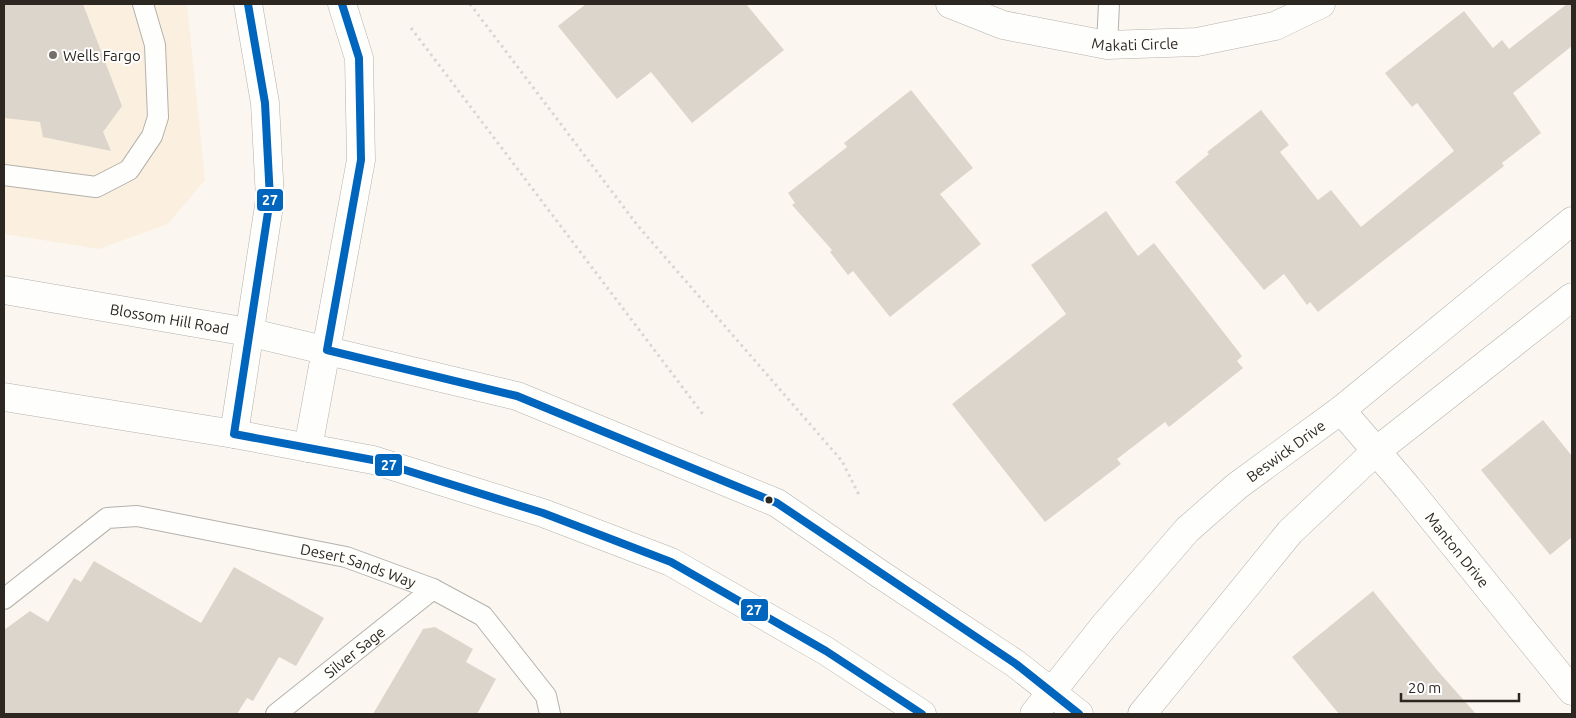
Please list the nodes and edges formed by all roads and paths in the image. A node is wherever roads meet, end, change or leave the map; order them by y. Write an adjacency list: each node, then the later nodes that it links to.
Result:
1 (143, 4): 10 (lane)
2 (248, 4): 14 (main road)
3 (342, 4): 15 (main road)
4 (470, 4): 22 (path)
5 (950, 4): 9 (main road, Makati Circle)
6 (1109, 4): 9 (lane)
7 (1320, 4): 9 (main road, Makati Circle)
8 (411, 28): 18 (path)
9 (1106, 45)
10 (4, 176)
11 (1572, 221): 17 (main road, Beswick Drive)
12 (4, 290): 14 (main road, Blossom Hill Road)
13 (1572, 297): 21 (main road)
14 (248, 332): 15 (main road, Blossom Hill Road); 19 (main road)
15 (326, 350): 20 (main road); 26 (main road, Blossom Hill Road)
16 (4, 397): 19 (main road)
17 (1341, 410): 21 (main road, Manton Drive); 26 (main road, Beswick Drive)
18 (705, 416)
19 (234, 434): 20 (main road)
20 (308, 448): 29 (main road)
21 (1375, 452): 25 (main road, Manton Drive); 32 (main road)
22 (860, 498)
23 (433, 589): 24 (lane, Desert Sands Way); 27 (lane, Silver Sage); 28 (lane, Desert Sands Way)
24 (4, 599)
25 (1572, 691)
26 (1052, 692): 30 (main road, Beswick Drive); 31 (main road, Blossom Hill Road)
27 (276, 714)
28 (550, 714)
29 (922, 714)
30 (1034, 714)
31 (1080, 714)
32 (1142, 714)

